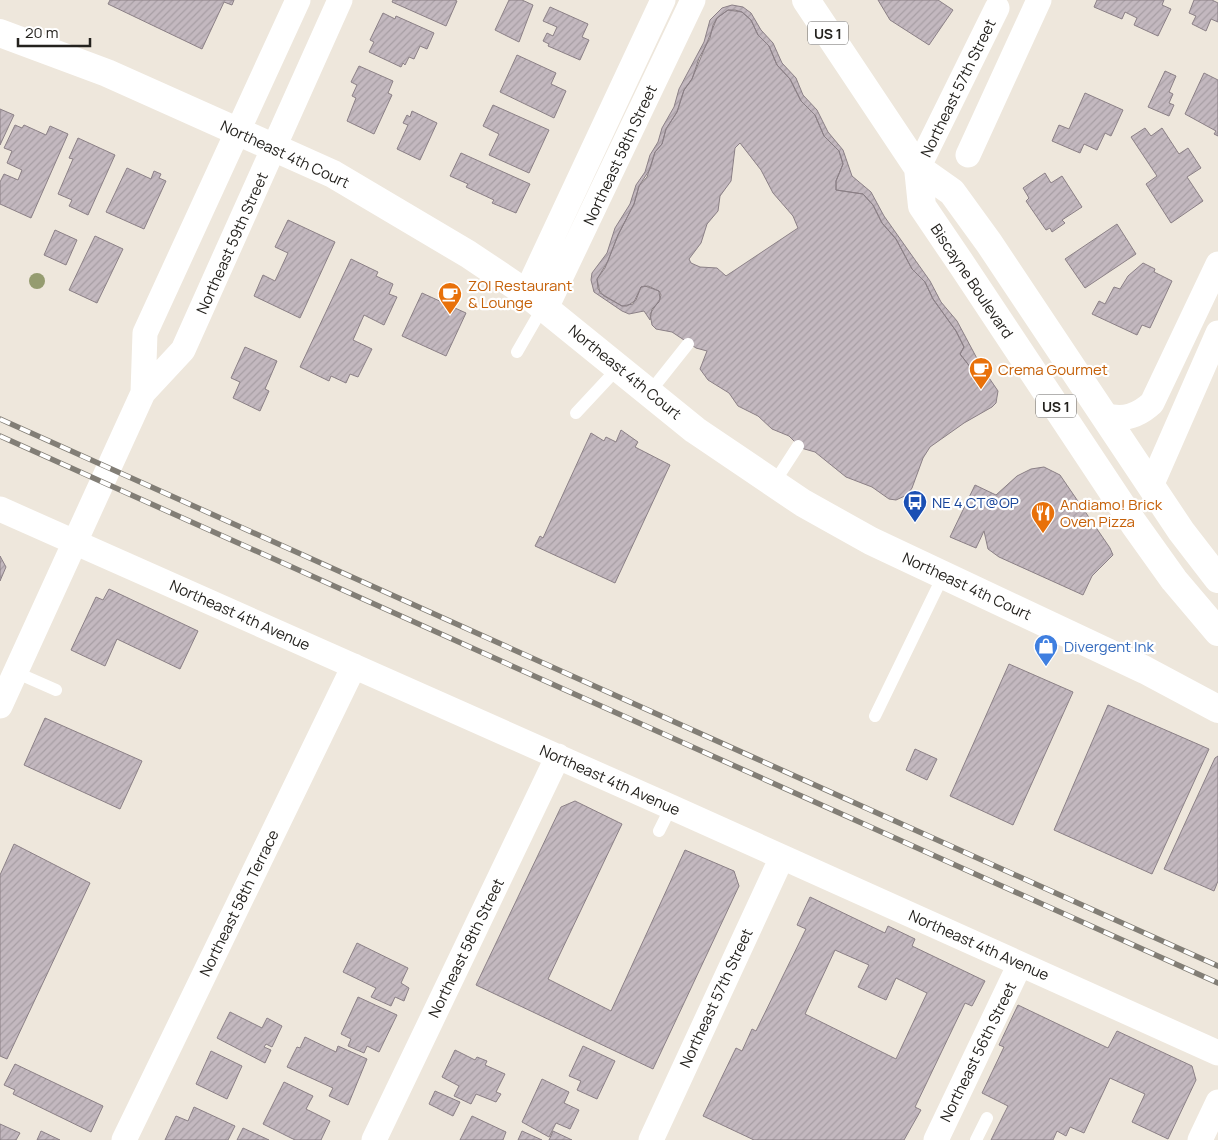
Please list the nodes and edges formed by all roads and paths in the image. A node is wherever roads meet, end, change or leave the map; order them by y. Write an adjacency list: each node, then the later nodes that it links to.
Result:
1 (298, 0): 9 (street, Northeast 59th Street)
2 (340, 0): 10 (street, Northeast 59th Street)
3 (663, 0): 14 (street, Northeast 58th Street)
4 (693, 0): 14 (street, Northeast 58th Street)
5 (806, 0): 12 (street, Biscayne Boulevard / US 1)
6 (1039, 0): 11 (street)
7 (997, 8): 12 (street, Northeast 57th Street)
8 (0, 33): 9 (street, Northeast 4th Court)
9 (238, 132): 10 (street, Northeast 4th Court); 21 (street, Northeast 59th Street)
10 (275, 148): 14 (street, Northeast 4th Court); 21 (street, Northeast 59th Street)
11 (968, 155)
12 (918, 168): 24 (street, Biscayne Boulevard / US 1); 32 (street, Biscayne Boulevard / US 1)
13 (1218, 264): 18 (street)
14 (538, 303): 17 (lane); 19 (street, Northeast 4th Court)
15 (1218, 333): 20 (street)
16 (688, 344): 22 (lane)
17 (517, 352)
18 (1173, 362): 20 (street); 24 (street)
19 (618, 368): 22 (street, Northeast 4th Court); 23 (lane)
20 (1199, 374): 27 (street)
21 (143, 393): 29 (street, Northeast 59th Street)
22 (649, 393): 26 (street, Northeast 4th Court)
23 (576, 414)
24 (1104, 416): 27 (street, Biscayne Boulevard / US 1)
25 (798, 446): 26 (lane)
26 (774, 484): 30 (street, Northeast 4th Court)
27 (1151, 486): 31 (street, Biscayne Boulevard / US 1)
28 (0, 509): 29 (street, Northeast 4th Avenue)
29 (74, 542): 33 (street, Northeast 4th Avenue); 34 (street, Northeast 59th Street)
30 (943, 576): 37 (street, Northeast 4th Court); 38 (lane)
31 (1218, 579)
32 (1218, 632)
33 (354, 666): 39 (street, Northeast 4th Avenue); 47 (street, Northeast 58th Terrace)
34 (15, 672): 35 (lane); 36 (street, Northeast 59th Street)
35 (56, 690)
36 (0, 706)
37 (1218, 710)
38 (875, 716)
39 (558, 756): 40 (street, Northeast 4th Avenue); 48 (street, Northeast 58th Street)
40 (671, 807): 41 (lane); 42 (street, Northeast 4th Avenue)
41 (659, 830)
42 (782, 856): 43 (street, Northeast 4th Avenue); 49 (street, Northeast 57th Street)
43 (1020, 964): 44 (street, Northeast 4th Avenue); 50 (street, Northeast 56th Street)
44 (1218, 1053)
45 (1218, 1102): 52 (street)
46 (986, 1118): 51 (lane)
47 (124, 1140)
48 (374, 1140)
49 (650, 1140)
50 (936, 1140)
51 (976, 1140)
52 (1200, 1140)

